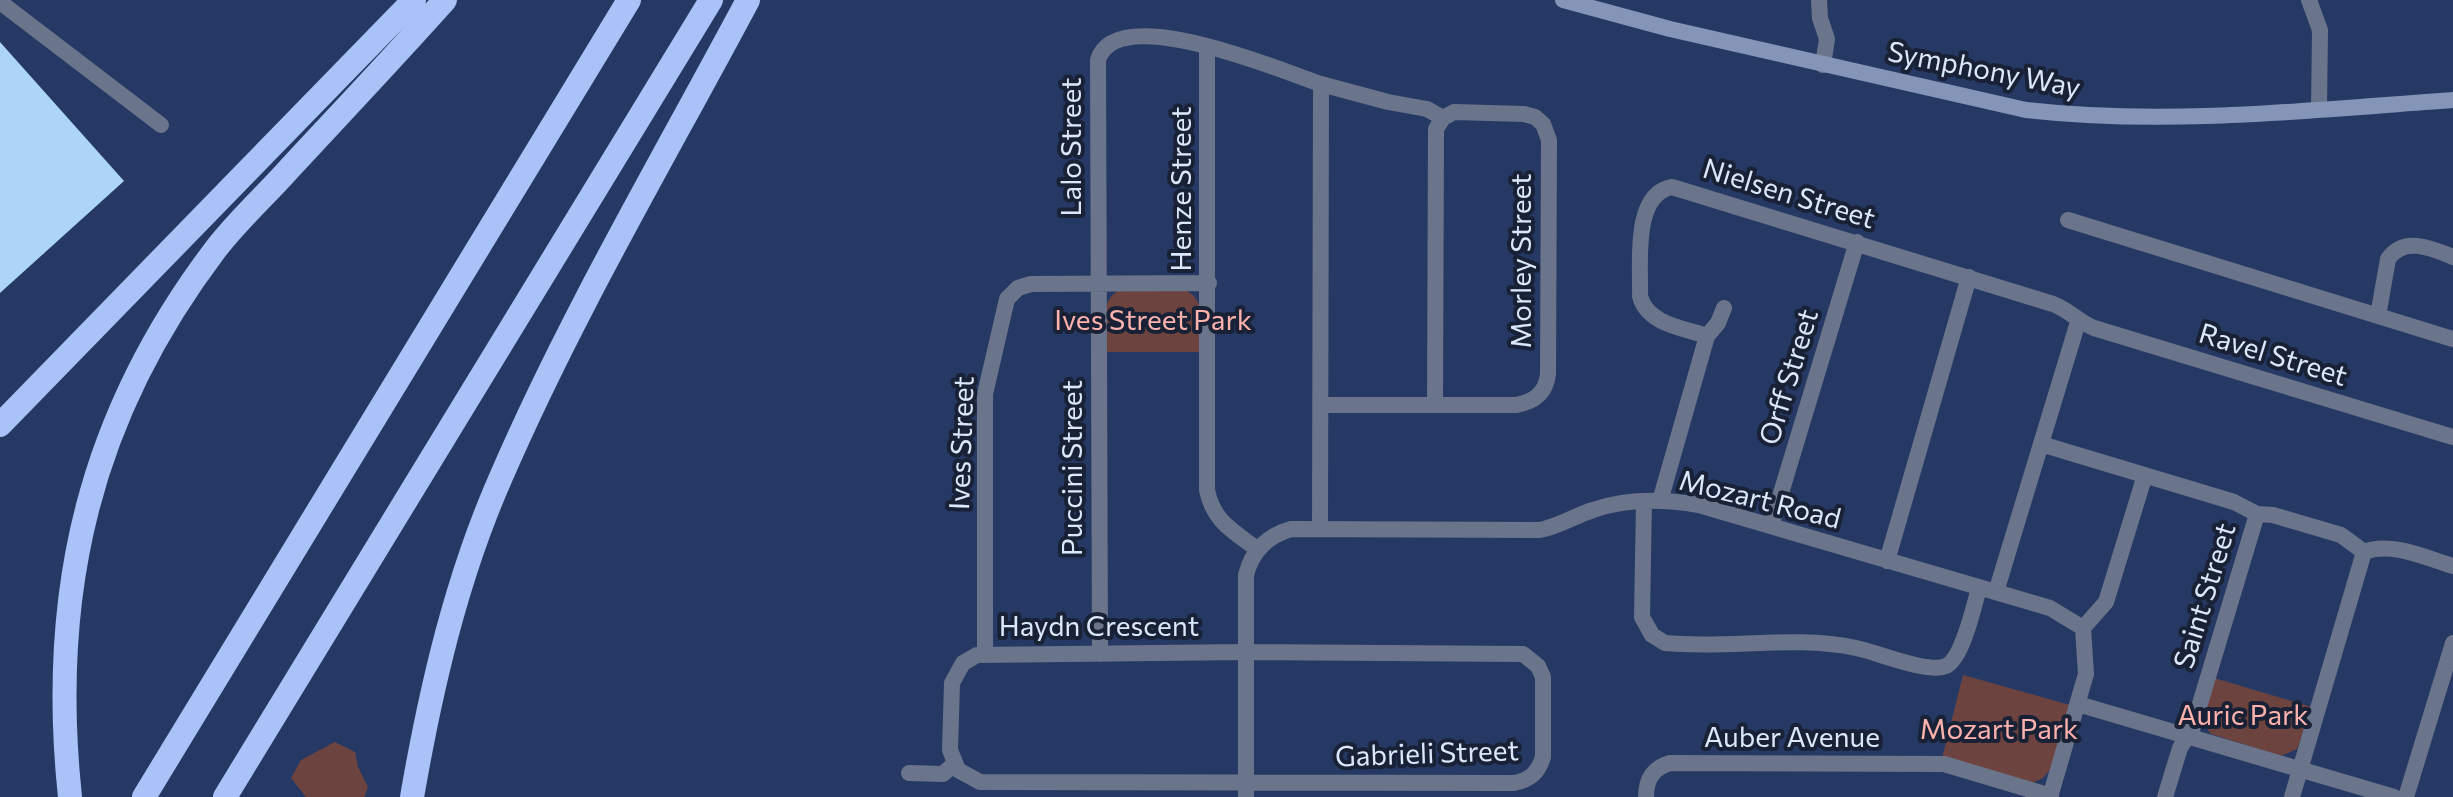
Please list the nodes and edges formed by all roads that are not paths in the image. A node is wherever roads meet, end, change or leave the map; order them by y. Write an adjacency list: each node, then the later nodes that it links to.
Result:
1 (414, 0): 31 (highway)
2 (445, 0): 56 (highway)
3 (629, 0): 57 (highway)
4 (711, 0): 58 (highway)
5 (748, 0): 59 (highway)
6 (1563, 0): 11 (main road, Symphony Way)
7 (1819, 0): 11 (street)
8 (2309, 0): 15 (street)
9 (0, 2): 17 (street)
10 (1207, 46): 12 (street, Lalo Street); 22 (street, Lalo Street); 23 (street, Henze Street)
11 (1823, 65): 15 (main road, Symphony Way)
12 (1321, 84): 14 (street, Lalo Street); 29 (street)
13 (2453, 100): 15 (main road, Symphony Way)
14 (1388, 102): 16 (street, Morley Street)
15 (2319, 109)
16 (1443, 118): 30 (street); 30 (street, Morley Street)
17 (161, 125)
18 (2068, 220): 25 (street)
19 (1857, 242): 21 (street, Nielsen Street); 27 (street, Nielsen Street); 37 (street, Orff Street)
20 (2453, 257): 25 (street)
21 (1969, 277): 26 (street, Ravel Street); 41 (street)
22 (1099, 283): 23 (street, Ives Street); 47 (street, Ives Street); 48 (street, Puccini Street)
23 (1209, 283): 39 (street, Henze Street)
24 (1724, 308): 27 (street)
25 (2378, 316): 28 (street)
26 (2078, 322): 32 (street, Ravel Street); 33 (street)
27 (1707, 336): 35 (street)
28 (2453, 339)
29 (1322, 405): 30 (street, Morley Street); 38 (street)
30 (1435, 405)
31 (0, 425)
32 (2453, 437)
33 (2041, 444): 34 (street, Saint Street); 43 (street)
34 (2145, 475): 36 (street, Saint Street); 44 (street)
35 (1652, 501): 37 (street, Mozart Road); 38 (street, Mozart Road); 43 (street)
36 (2257, 514): 40 (street, Saint Street); 50 (street, Saint Street)
37 (1771, 526): 41 (street, Mozart Road)
38 (1320, 529): 39 (street, Mozart Road)
39 (1257, 549): 46 (street)
40 (2364, 552): 42 (street); 52 (street)
41 (1887, 561): 43 (street, Mozart Road)
42 (2453, 566)
43 (1988, 590): 44 (street, Mozart Road)
44 (2083, 628): 49 (street)
45 (2453, 643): 64 (street)
46 (1246, 652): 48 (street, Haydn Crescent); 54 (street); 54 (street, Gabrieli Street)
47 (985, 654): 48 (street, Haydn Crescent); 51 (street, Haydn Crescent)
48 (1100, 654)
49 (2078, 704): 50 (street); 55 (street)
50 (2187, 737): 52 (street); 61 (street, Saint Street)
51 (954, 764): 53 (street); 54 (street)
52 (2300, 770): 62 (street); 63 (street)
53 (909, 773)
54 (1246, 790)
55 (2050, 796): 60 (street, Auber Avenue)
56 (70, 797)
57 (144, 797)
58 (225, 797)
59 (412, 797)
60 (1646, 797)
61 (2165, 797)
62 (2292, 797)
63 (2394, 797)
64 (2406, 797)

